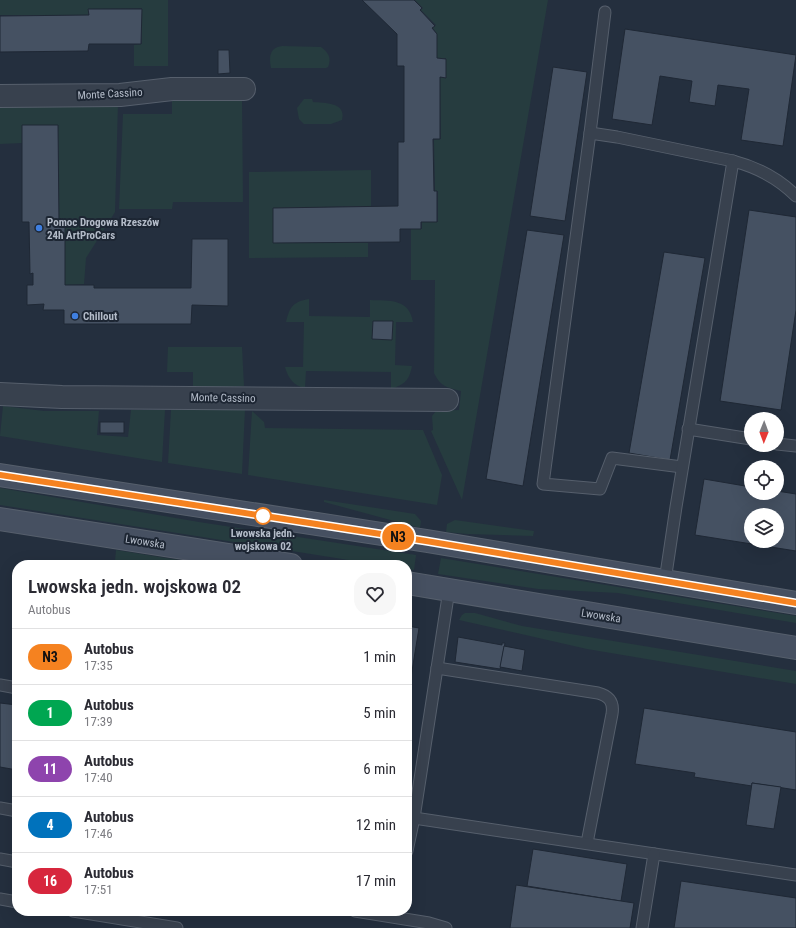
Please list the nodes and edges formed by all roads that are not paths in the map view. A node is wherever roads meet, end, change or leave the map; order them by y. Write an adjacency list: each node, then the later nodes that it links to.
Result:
1 (605, 12): 4 (lane)
2 (244, 89): 3 (street, Monte Cassino)
3 (0, 96)
4 (590, 134): 5 (lane); 13 (lane)
5 (733, 161): 6 (lane); 9 (lane)
6 (796, 196)
7 (0, 394): 8 (street, Monte Cassino)
8 (447, 400)
9 (688, 429): 10 (lane); 13 (lane)
10 (744, 439)
11 (784, 445): 12 (lane)
12 (796, 446)
13 (682, 467): 17 (lane)
14 (0, 475): 17 (main road)
15 (0, 520): 16 (main road, Lwowska)
16 (259, 560)
17 (665, 581): 20 (main road)
18 (412, 585): 19 (main road, Lwowska)
19 (449, 590): 21 (main road, Lwowska); 22 (lane)
20 (796, 603)
21 (796, 648)
22 (437, 668): 27 (lane); 29 (lane)
23 (0, 685): 24 (lane)
24 (12, 687)
25 (0, 808): 26 (lane)
26 (12, 810)
27 (414, 818): 28 (lane); 29 (lane)
28 (412, 828)
29 (587, 843): 30 (lane)
30 (654, 854): 33 (lane); 42 (lane)
31 (0, 859): 32 (lane)
32 (12, 861)
33 (796, 875)
34 (0, 899): 35 (lane)
35 (12, 901)
36 (104, 916): 39 (lane)
37 (395, 916): 40 (lane)
38 (403, 916): 41 (lane)
39 (177, 928)
40 (392, 928)
41 (446, 928)
42 (642, 928)

